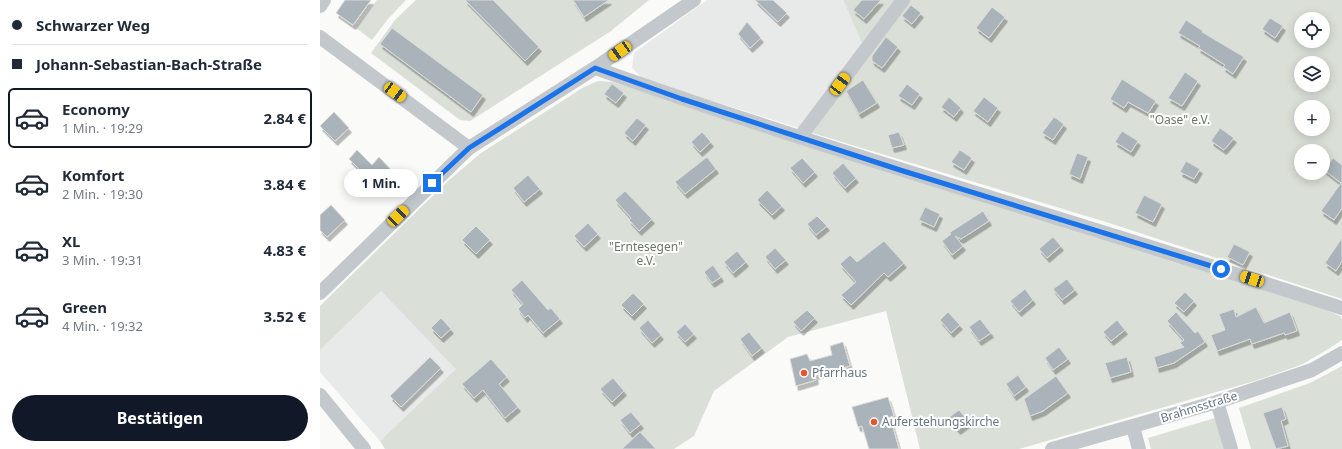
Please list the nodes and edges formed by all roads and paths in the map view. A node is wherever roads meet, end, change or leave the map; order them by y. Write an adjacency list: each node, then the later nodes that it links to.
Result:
1 (324, 0): 4 (street)
2 (694, 0): 6 (street)
3 (903, 0): 7 (street)
4 (320, 6)
5 (320, 37): 8 (street)
6 (595, 68): 7 (street); 8 (street)
7 (800, 137): 10 (street)
8 (469, 148): 9 (street)
9 (320, 293)
10 (1342, 308)
11 (1342, 353): 13 (street, Brahmsstraße)
12 (320, 395): 15 (street)
13 (1217, 402): 14 (street, Brahmsstraße); 18 (street)
14 (1133, 427): 16 (street, Brahmsstraße); 17 (street)
15 (364, 449)
16 (1052, 449)
17 (1139, 449)
18 (1232, 449)

